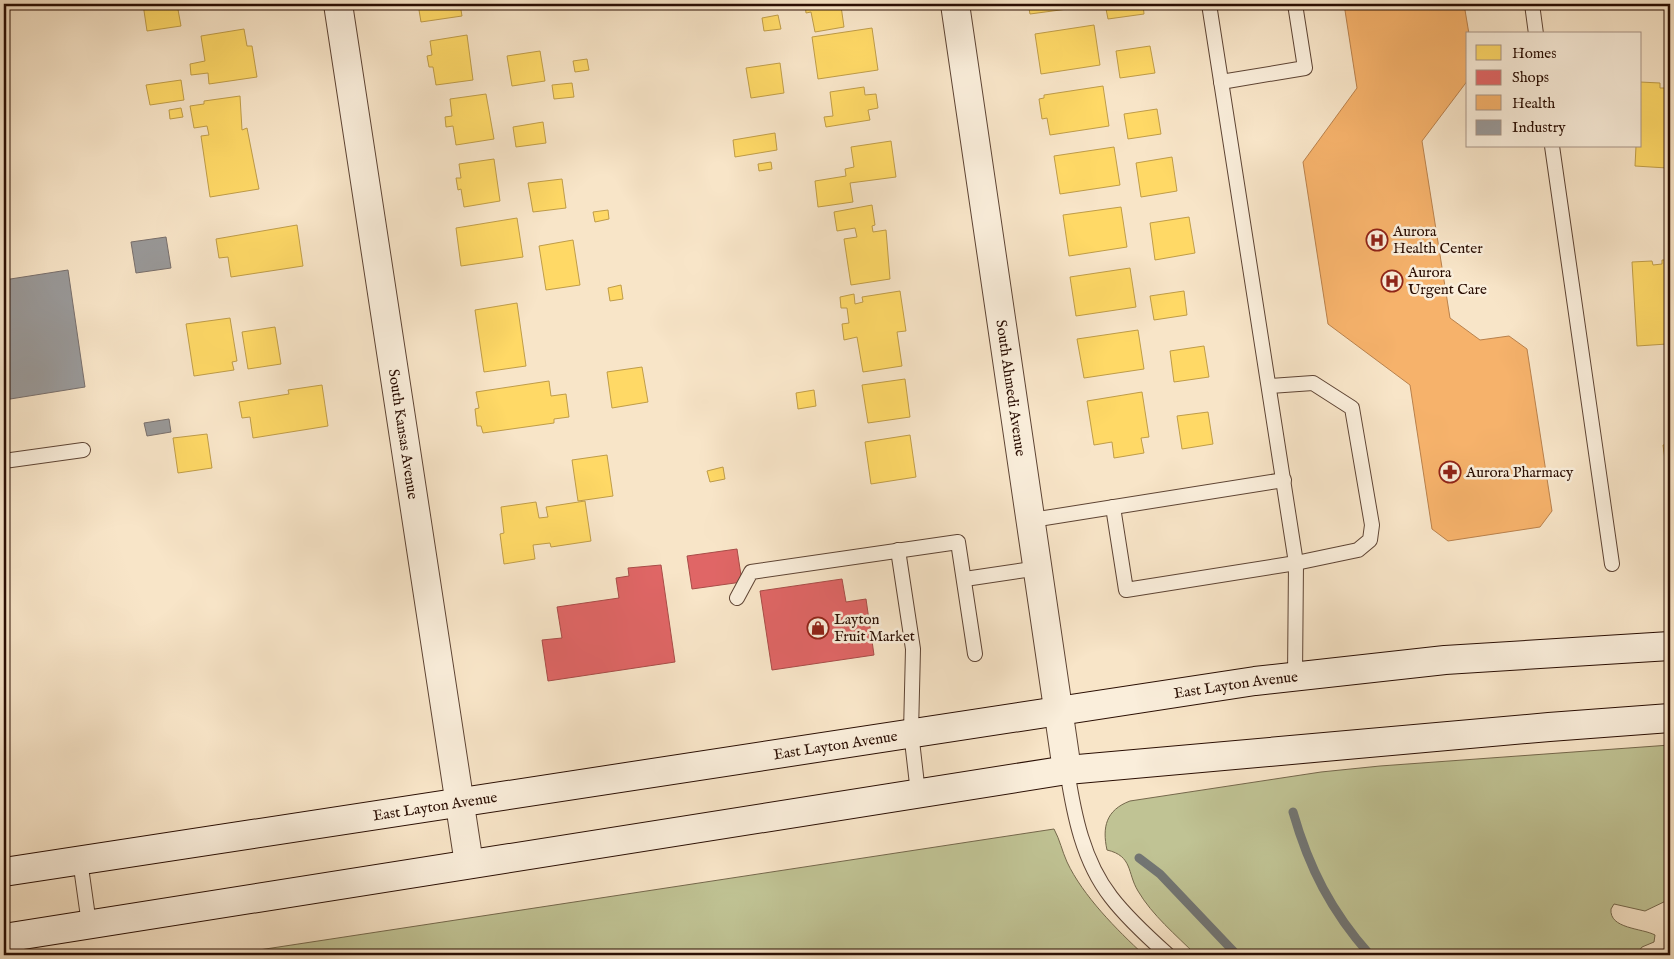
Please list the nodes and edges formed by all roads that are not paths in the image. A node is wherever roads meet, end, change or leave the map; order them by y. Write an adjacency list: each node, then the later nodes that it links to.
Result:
1 (338, 4): 29 (main road, South Kansas Avenue)
2 (955, 4): 14 (main road, South Ahmedi Avenue)
3 (1209, 4): 7 (lane)
4 (1295, 4): 7 (lane)
5 (1532, 4): 6 (lane)
6 (1536, 32)
7 (1221, 82): 9 (lane)
8 (1552, 148): 17 (lane)
9 (1270, 386): 12 (lane); 16 (lane)
10 (83, 450): 11 (lane)
11 (4, 461)
12 (1284, 480): 13 (lane); 16 (lane)
13 (1113, 507): 14 (lane); 16 (lane)
14 (1032, 520): 18 (main road, South Ahmedi Avenue)
15 (898, 550): 19 (lane); 20 (lane); 26 (lane)
16 (1296, 563): 23 (lane)
17 (1612, 564)
18 (1039, 568): 19 (lane); 24 (main road, South Ahmedi Avenue)
19 (965, 579): 22 (lane)
20 (737, 598)
21 (1670, 646): 23 (main road, East Layton Avenue)
22 (976, 654)
23 (1295, 676): 24 (main road, East Layton Avenue)
24 (1059, 709): 26 (main road, East Layton Avenue); 27 (main road, South Ahmedi Avenue)
25 (1670, 718): 27 (main road)
26 (912, 732): 28 (lane); 29 (main road, East Layton Avenue)
27 (1068, 770): 28 (main road); 35 (lane)
28 (918, 794): 31 (main road)
29 (459, 801): 30 (main road, East Layton Avenue); 31 (main road, South Kansas Avenue)
30 (80, 860): 32 (main road, East Layton Avenue); 33 (lane)
31 (468, 864): 33 (main road)
32 (4, 872)
33 (90, 924): 34 (main road)
34 (4, 938)
35 (1168, 955)

